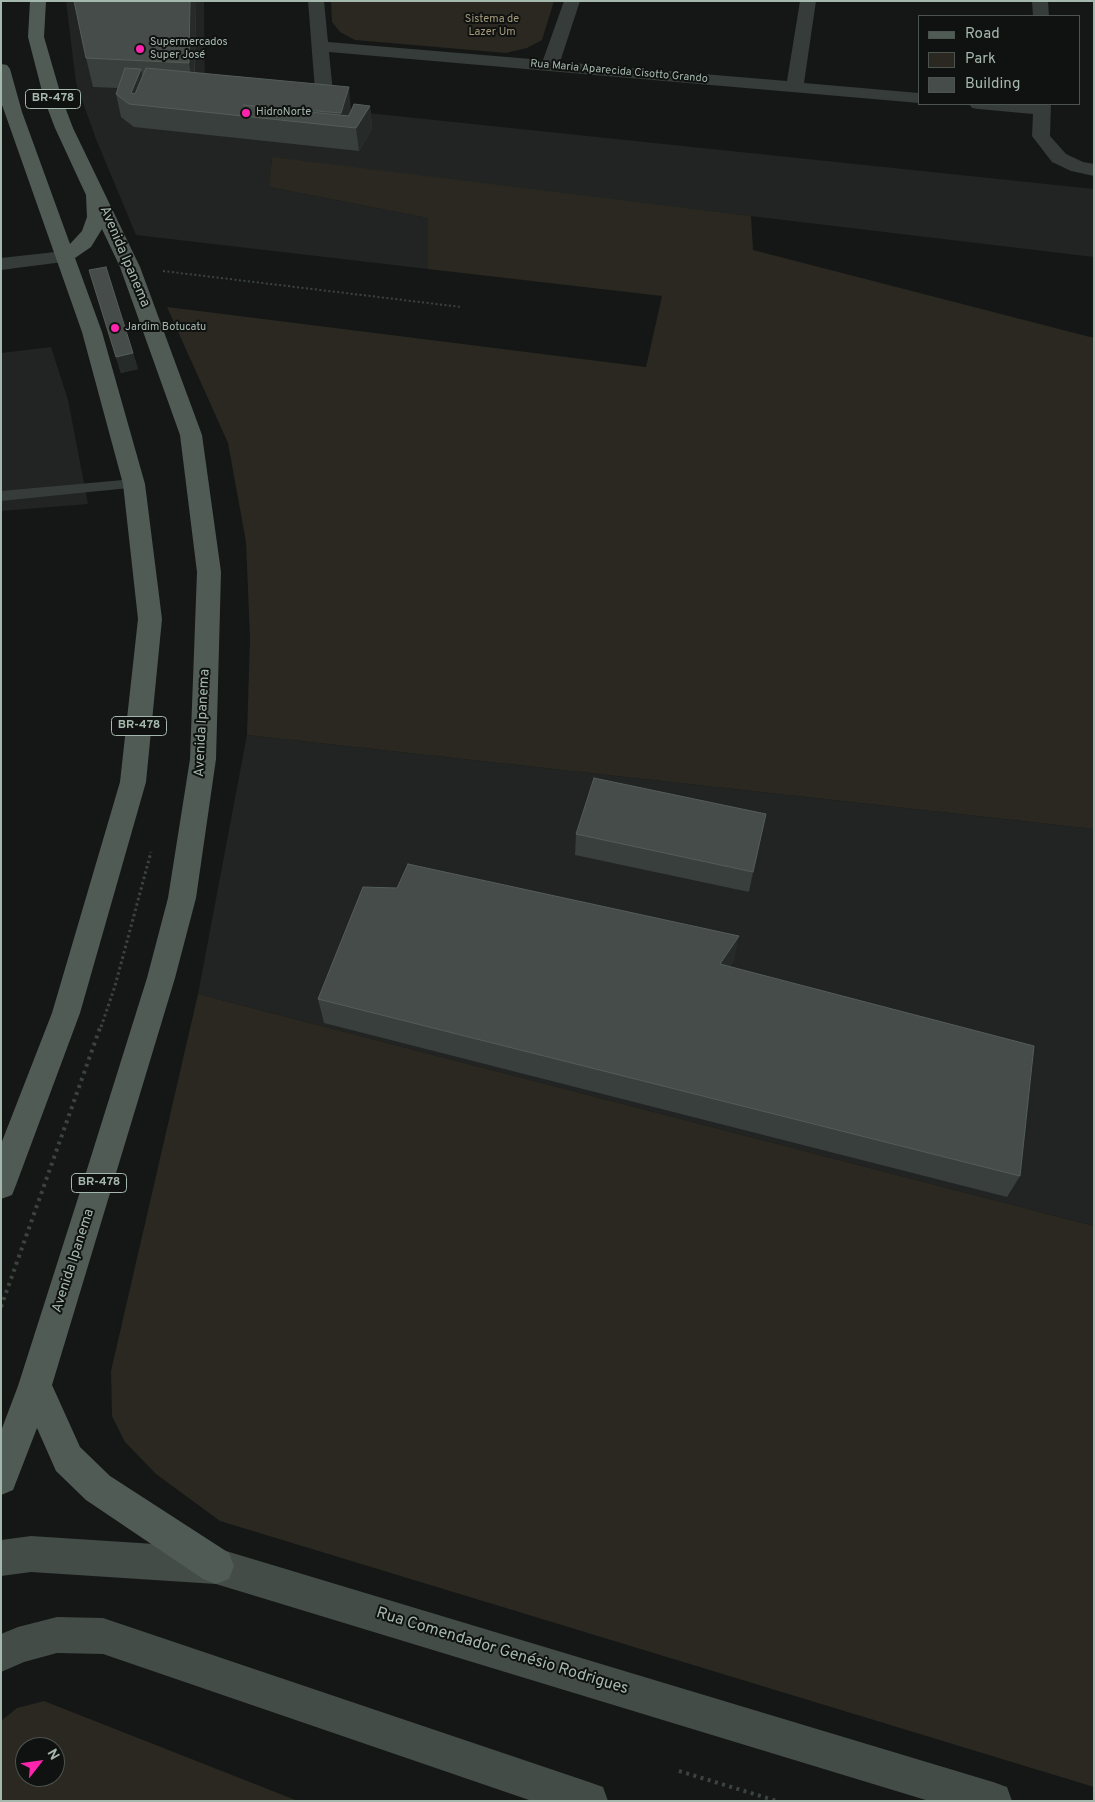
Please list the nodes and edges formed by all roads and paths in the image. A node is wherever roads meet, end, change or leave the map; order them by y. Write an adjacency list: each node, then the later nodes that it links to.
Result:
1 (316, 1): 7 (street)
2 (572, 1): 8 (street)
3 (808, 1): 10 (street)
4 (1040, 1): 6 (street)
5 (34, 5): 16 (main road, Avenida Ipanema / BR-478)
6 (1041, 15)
7 (320, 46): 8 (street, Rua Maria Aparecida Cisotto Grando); 12 (street)
8 (550, 66): 10 (street, Rua Maria Aparecida Cisotto Grando)
9 (1, 69): 17 (main road, BR-478)
10 (795, 87): 11 (street, Rua Maria Aparecida Cisotto Grando)
11 (918, 98)
12 (325, 103)
13 (999, 105): 14 (street)
14 (1042, 107): 15 (street)
15 (1094, 170)
16 (94, 189): 17 (main road); 19 (main road, Avenida Ipanema / BR-478)
17 (64, 257): 18 (street); 21 (main road, BR-478)
18 (1, 264)
19 (130, 267): 20 (path); 24 (main road, Avenida Ipanema / BR-478)
20 (461, 307)
21 (134, 484): 22 (lane); 23 (main road, BR-478)
22 (1, 496)
23 (1, 1185)
24 (35, 1386): 25 (main road, Avenida Ipanema / BR-478); 27 (main road)
25 (1, 1478)
26 (1, 1558): 27 (main road, Rua Comendador Genésio Rodrigues)
27 (216, 1566): 32 (main road, Rua Comendador Genésio Rodrigues)
28 (1, 1654): 30 (main road)
29 (679, 1771): 31 (path)
30 (589, 1801)
31 (777, 1801)
32 (993, 1801)

